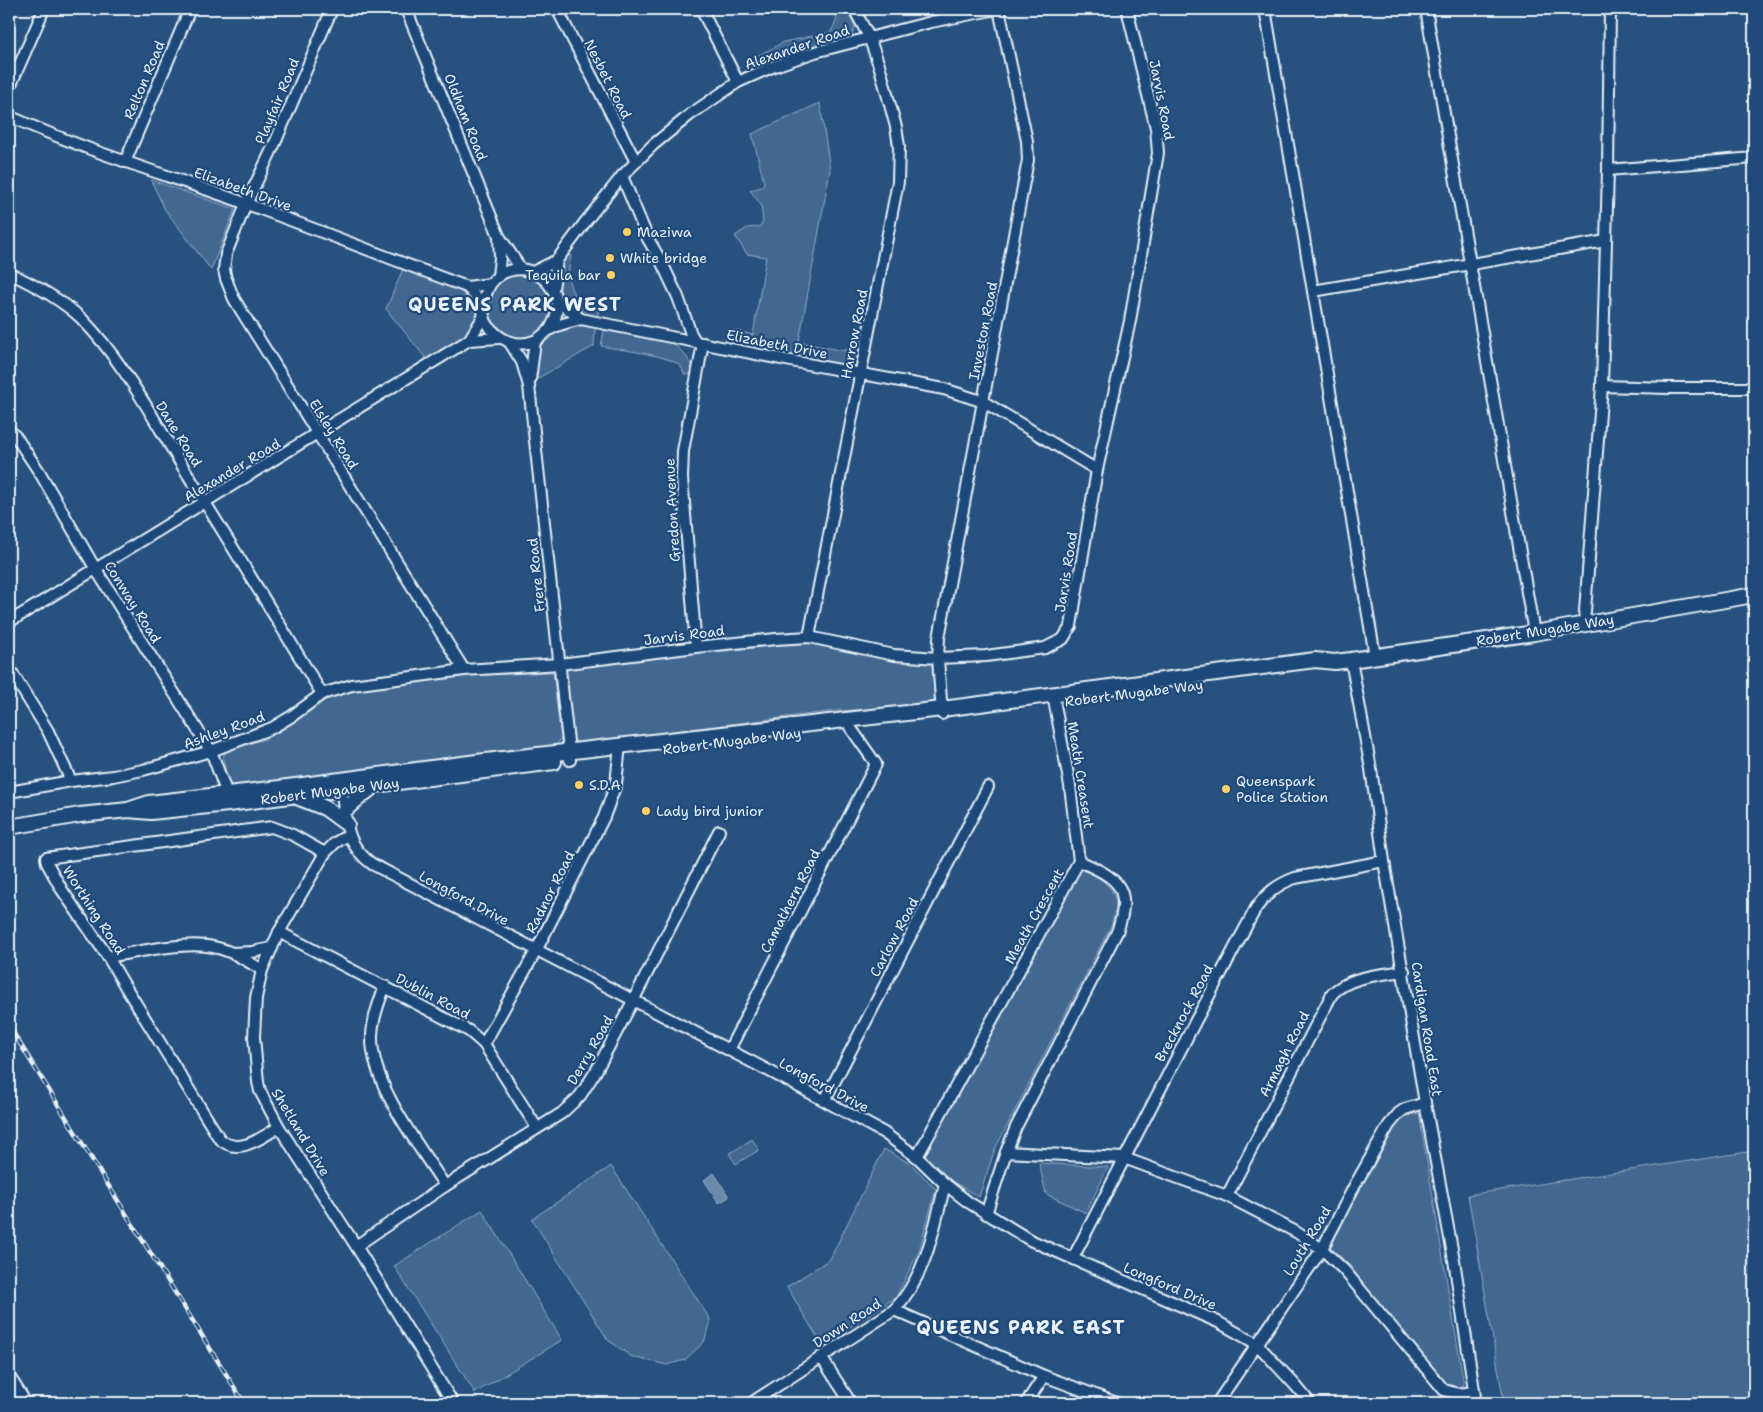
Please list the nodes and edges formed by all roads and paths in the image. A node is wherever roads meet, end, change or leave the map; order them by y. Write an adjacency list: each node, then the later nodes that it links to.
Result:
1 (44, 9): 15 (street)
2 (190, 9): 18 (street, Relton Road)
3 (332, 9): 22 (street, Playfair Road)
4 (406, 9): 23 (street, Oldham Road)
5 (557, 9): 19 (street, Nesbet Road)
6 (701, 9): 14 (street)
7 (854, 9): 13 (street, Harrow Road)
8 (998, 9): 13 (street, Alexander Road); 47 (street, Investon Road)
9 (1127, 9): 50 (street, Jarvis Road)
10 (1265, 9): 33 (street)
11 (1426, 9): 26 (street)
12 (1610, 9): 20 (street)
13 (869, 38): 14 (street, Alexander Road); 43 (street, Harrow Road)
14 (738, 82): 19 (street, Alexander Road)
15 (9, 89)
16 (9, 116): 18 (street, Elizabeth Drive)
17 (1754, 158): 20 (street)
18 (125, 162): 22 (street, Elizabeth Drive)
19 (636, 162): 21 (street, Alexander Road)
20 (1608, 170): 24 (street)
21 (622, 176): 25 (street, Alexander Road); 41 (street)
22 (246, 204): 31 (street, Elizabeth Drive); 49 (street, Elsley Road)
23 (499, 236): 27 (street, Oldham Road); 30 (street, Oldham Road)
24 (1606, 241): 26 (street); 45 (street)
25 (557, 260): 28 (street, Alexander Road); 32 (street, Alexander Road)
26 (1470, 264): 33 (street); 56 (street)
27 (521, 269): 28 (street); 30 (street)
28 (533, 272): 32 (street)
29 (9, 273): 51 (street, Dane Road)
30 (494, 280): 31 (street, Elizabeth Drive); 35 (street)
31 (467, 287): 35 (street, Elizabeth Drive)
32 (553, 290): 34 (street)
33 (1313, 291): 59 (street)
34 (557, 301): 36 (street, Elizabeth Drive); 37 (street)
35 (483, 311): 38 (street); 39 (street, Alexander Road)
36 (582, 319): 37 (street, Elizabeth Drive); 41 (street, Elizabeth Drive)
37 (550, 329): 40 (street)
38 (500, 338): 39 (street, Alexander Road); 42 (street)
39 (469, 340): 49 (street, Alexander Road)
40 (535, 341): 42 (street); 44 (street, Frere Road)
41 (699, 342): 43 (street, Elizabeth Drive); 58 (street, Gredon Avenue)
42 (510, 343): 44 (street, Frere Road)
43 (860, 374): 47 (street, Elizabeth Drive); 57 (street, Harrow Road)
44 (529, 386): 62 (street, Frere Road)
45 (1602, 386): 46 (street); 55 (street)
46 (1754, 388)
47 (984, 402): 50 (street, Elizabeth Drive); 60 (street, Investon Road)
48 (9, 430): 52 (street, Conway Road)
49 (318, 434): 51 (street, Alexander Road); 64 (street, Elsley Road)
50 (1097, 470): 60 (street, Jarvis Road)
51 (206, 503): 52 (street, Alexander Road); 65 (street, Dane Road)
52 (96, 568): 54 (street, Alexander Road); 70 (street, Conway Road)
53 (1754, 595): 55 (main road, Robert Mugabe Way)
54 (9, 622)
55 (1584, 624): 56 (main road, Robert Mugabe Way)
56 (1534, 633): 59 (main road, Robert Mugabe Way)
57 (809, 637): 58 (street, Jarvis Road); 60 (street, Jarvis Road)
58 (696, 647): 62 (street, Jarvis Road)
59 (1375, 656): 61 (main road, Robert Mugabe Way)
60 (938, 658): 67 (street, Investon Road)
61 (1351, 660): 66 (main road, Robert Mugabe Way); 86 (street, Cardigan Road East)
62 (560, 664): 64 (street, Ashley Road); 71 (street, Frere Road)
63 (9, 668): 73 (street)
64 (464, 670): 65 (street, Ashley Road)
65 (322, 694): 70 (street, Ashley Road)
66 (1054, 698): 67 (main road, Robert Mugabe Way); 85 (street, Meath Creasent)
67 (942, 713): 68 (main road, Robert Mugabe Way); 69 (main road, Robert Mugabe Way)
68 (850, 727): 69 (main road, Robert Mugabe Way); 97 (street, Camathern Road)
69 (620, 750): 71 (main road, Robert Mugabe Way); 89 (street, Radnor Road)
70 (211, 751): 73 (street, Ashley Road); 78 (street, Conway Road)
71 (569, 756): 72 (main road, Robert Mugabe Way)
72 (374, 780): 74 (main road, Robert Mugabe Way); 76 (main road, Robert Mugabe Way); 81 (main road)
73 (70, 781): 77 (street, Ashley Road)
74 (315, 783): 76 (street); 78 (main road, Robert Mugabe Way)
75 (988, 787): 98 (street, Carlow Road)
76 (341, 789): 79 (main road, Robert Mugabe Way); 81 (street, Longford Drive)
77 (9, 792)
78 (227, 794): 80 (main road, Robert Mugabe Way)
79 (294, 796): 80 (main road, Robert Mugabe Way); 81 (main road)
80 (128, 810): 82 (main road, Robert Mugabe Way)
81 (347, 823): 84 (street, Shetland Drive); 89 (street, Longford Drive)
82 (9, 827)
83 (718, 832): 95 (street, Derry Road)
84 (325, 853): 87 (street, Shetland Drive); 91 (street, Worthing Road)
85 (1079, 861): 102 (street, Meath Crescent); 103 (street, Meath Crescent)
86 (1384, 861): 93 (street, Cardigan Road East); 104 (street, Brecknock Road)
87 (279, 932): 88 (street, Shetland Drive); 94 (street, Dublin Road)
88 (272, 948): 90 (street); 92 (street, Shetland Drive)
89 (536, 950): 95 (street, Longford Drive); 96 (street, Radnor Road)
90 (232, 953): 91 (street); 92 (street)
91 (108, 957): 100 (street, Worthing Road)
92 (262, 970): 100 (street, Shetland Drive)
93 (1404, 970): 99 (street, Cardigan Road East); 107 (street, Armagh Road)
94 (385, 986): 96 (street, Dublin Road); 106 (street)
95 (634, 1001): 97 (street, Longford Drive); 101 (street, Derry Road)
96 (484, 1044): 101 (street, Dublin Road)
97 (729, 1050): 98 (street, Longford Drive)
98 (825, 1100): 103 (street, Longford Drive)
99 (1426, 1103): 110 (street, Louth Road); 117 (street, Cardigan Road East)
100 (279, 1127): 109 (street, Shetland Drive)
101 (537, 1128): 106 (street, Derry Road)
102 (1006, 1152): 104 (street); 108 (street, Meath Crescent)
103 (917, 1157): 105 (street, Longford Drive)
104 (1124, 1158): 107 (street); 111 (street, Brecknock Road)
105 (945, 1184): 108 (street, Longford Drive); 112 (street, Down Road)
106 (445, 1186): 109 (street, Derry Road)
107 (1227, 1196): 110 (street)
108 (986, 1214): 111 (street, Longford Drive)
109 (356, 1246): 119 (street, Shetland Drive)
110 (1322, 1249): 113 (street, Louth Road); 117 (street)
111 (1073, 1258): 113 (street, Longford Drive)
112 (894, 1310): 114 (street, Down Road); 116 (street)
113 (1257, 1344): 124 (street, Louth Road); 125 (street, Longford Drive)
114 (820, 1357): 120 (street, Down Road); 121 (street)
115 (9, 1376): 118 (street)
116 (1044, 1376): 122 (street); 123 (street)
117 (1474, 1392): 126 (street, Cardigan Road East)
118 (26, 1403)
119 (453, 1403)
120 (751, 1403)
121 (851, 1403)
122 (1026, 1403)
123 (1117, 1403)
124 (1217, 1403)
125 (1310, 1403)
126 (1476, 1403)

